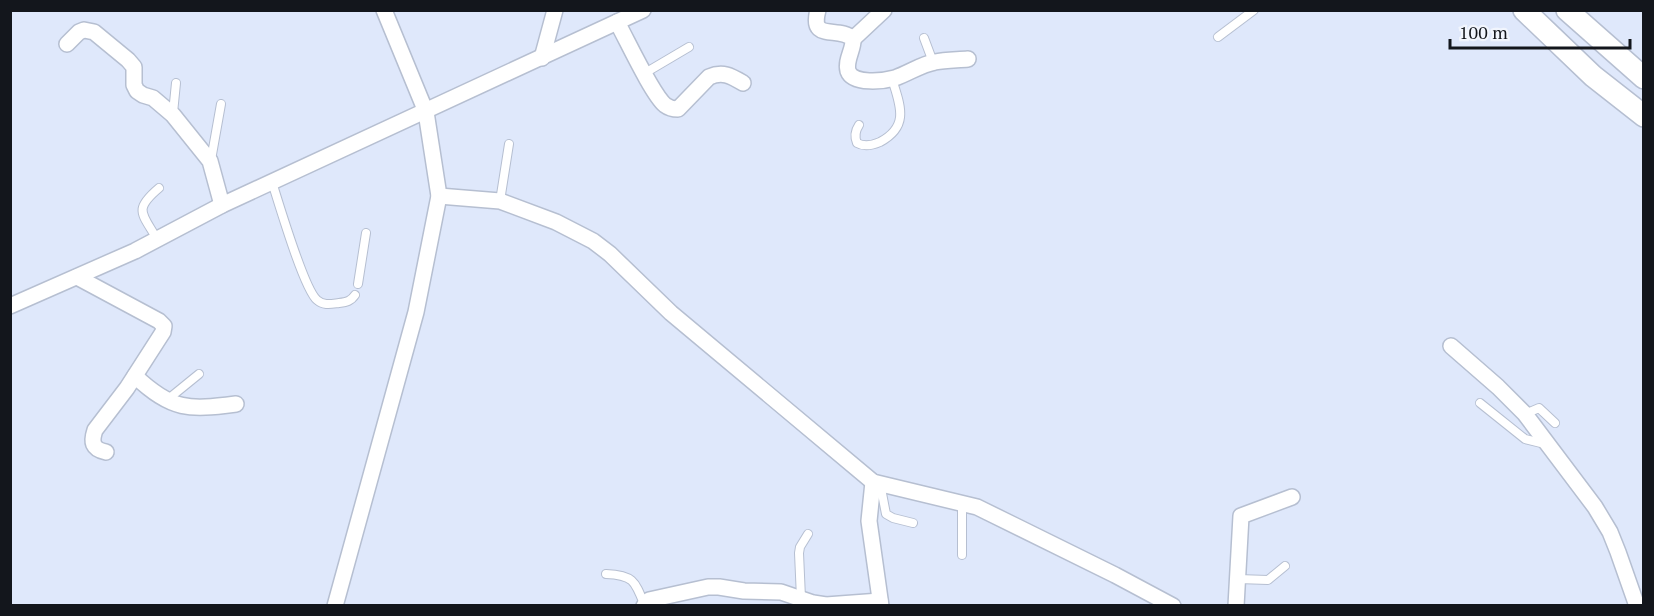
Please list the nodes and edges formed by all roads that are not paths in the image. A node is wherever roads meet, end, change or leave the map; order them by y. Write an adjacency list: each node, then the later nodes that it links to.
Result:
1 (384, 10): 24 (street)
2 (555, 10): 15 (street)
3 (643, 10): 9 (street)
4 (818, 10): 12 (street)
5 (1254, 10): 10 (lane)
6 (1524, 10): 26 (main road)
7 (1567, 10): 19 (main road)
8 (885, 11): 12 (street)
9 (617, 22): 15 (street); 18 (street)
10 (1218, 37)
11 (924, 38): 17 (lane)
12 (853, 39): 20 (street)
13 (67, 44): 25 (street)
14 (689, 47): 18 (lane)
15 (542, 58): 24 (street)
16 (968, 59): 17 (street)
17 (933, 62): 20 (street)
18 (645, 73): 22 (street)
19 (1644, 78)
20 (892, 79): 27 (lane)
21 (176, 83): 25 (lane)
22 (743, 83)
23 (221, 105): 29 (lane)
24 (426, 112): 30 (street); 32 (street)
25 (173, 115): 29 (street)
26 (1644, 116)
27 (859, 125)
28 (509, 144): 33 (lane)
29 (210, 162): 34 (street)
30 (272, 182): 34 (street); 39 (lane)
31 (159, 188): 36 (lane)
32 (439, 196): 33 (street); 63 (street)
33 (500, 201): 51 (street)
34 (222, 205): 36 (street)
35 (366, 233): 38 (lane)
36 (157, 239): 37 (street)
37 (77, 277): 40 (street); 43 (street)
38 (358, 284)
39 (355, 295)
40 (10, 306)
41 (1450, 346): 47 (street)
42 (199, 374): 44 (lane)
43 (135, 376): 44 (street); 50 (street)
44 (167, 400): 46 (street)
45 (1480, 403): 49 (lane)
46 (236, 404)
47 (1525, 414): 48 (lane); 49 (street)
48 (1555, 423)
49 (1547, 444): 66 (street)
50 (106, 452)
51 (876, 482): 53 (street); 54 (lane); 61 (street)
52 (1292, 497): 59 (street)
53 (962, 503): 56 (lane); 64 (street)
54 (913, 523)
55 (808, 534): 60 (lane)
56 (962, 555)
57 (1285, 566): 59 (lane)
58 (606, 574): 62 (lane)
59 (1238, 579): 65 (street)
60 (801, 598): 61 (street); 62 (street)
61 (881, 603)
62 (644, 605)
63 (335, 606)
64 (1173, 606)
65 (1236, 606)
66 (1637, 606)

